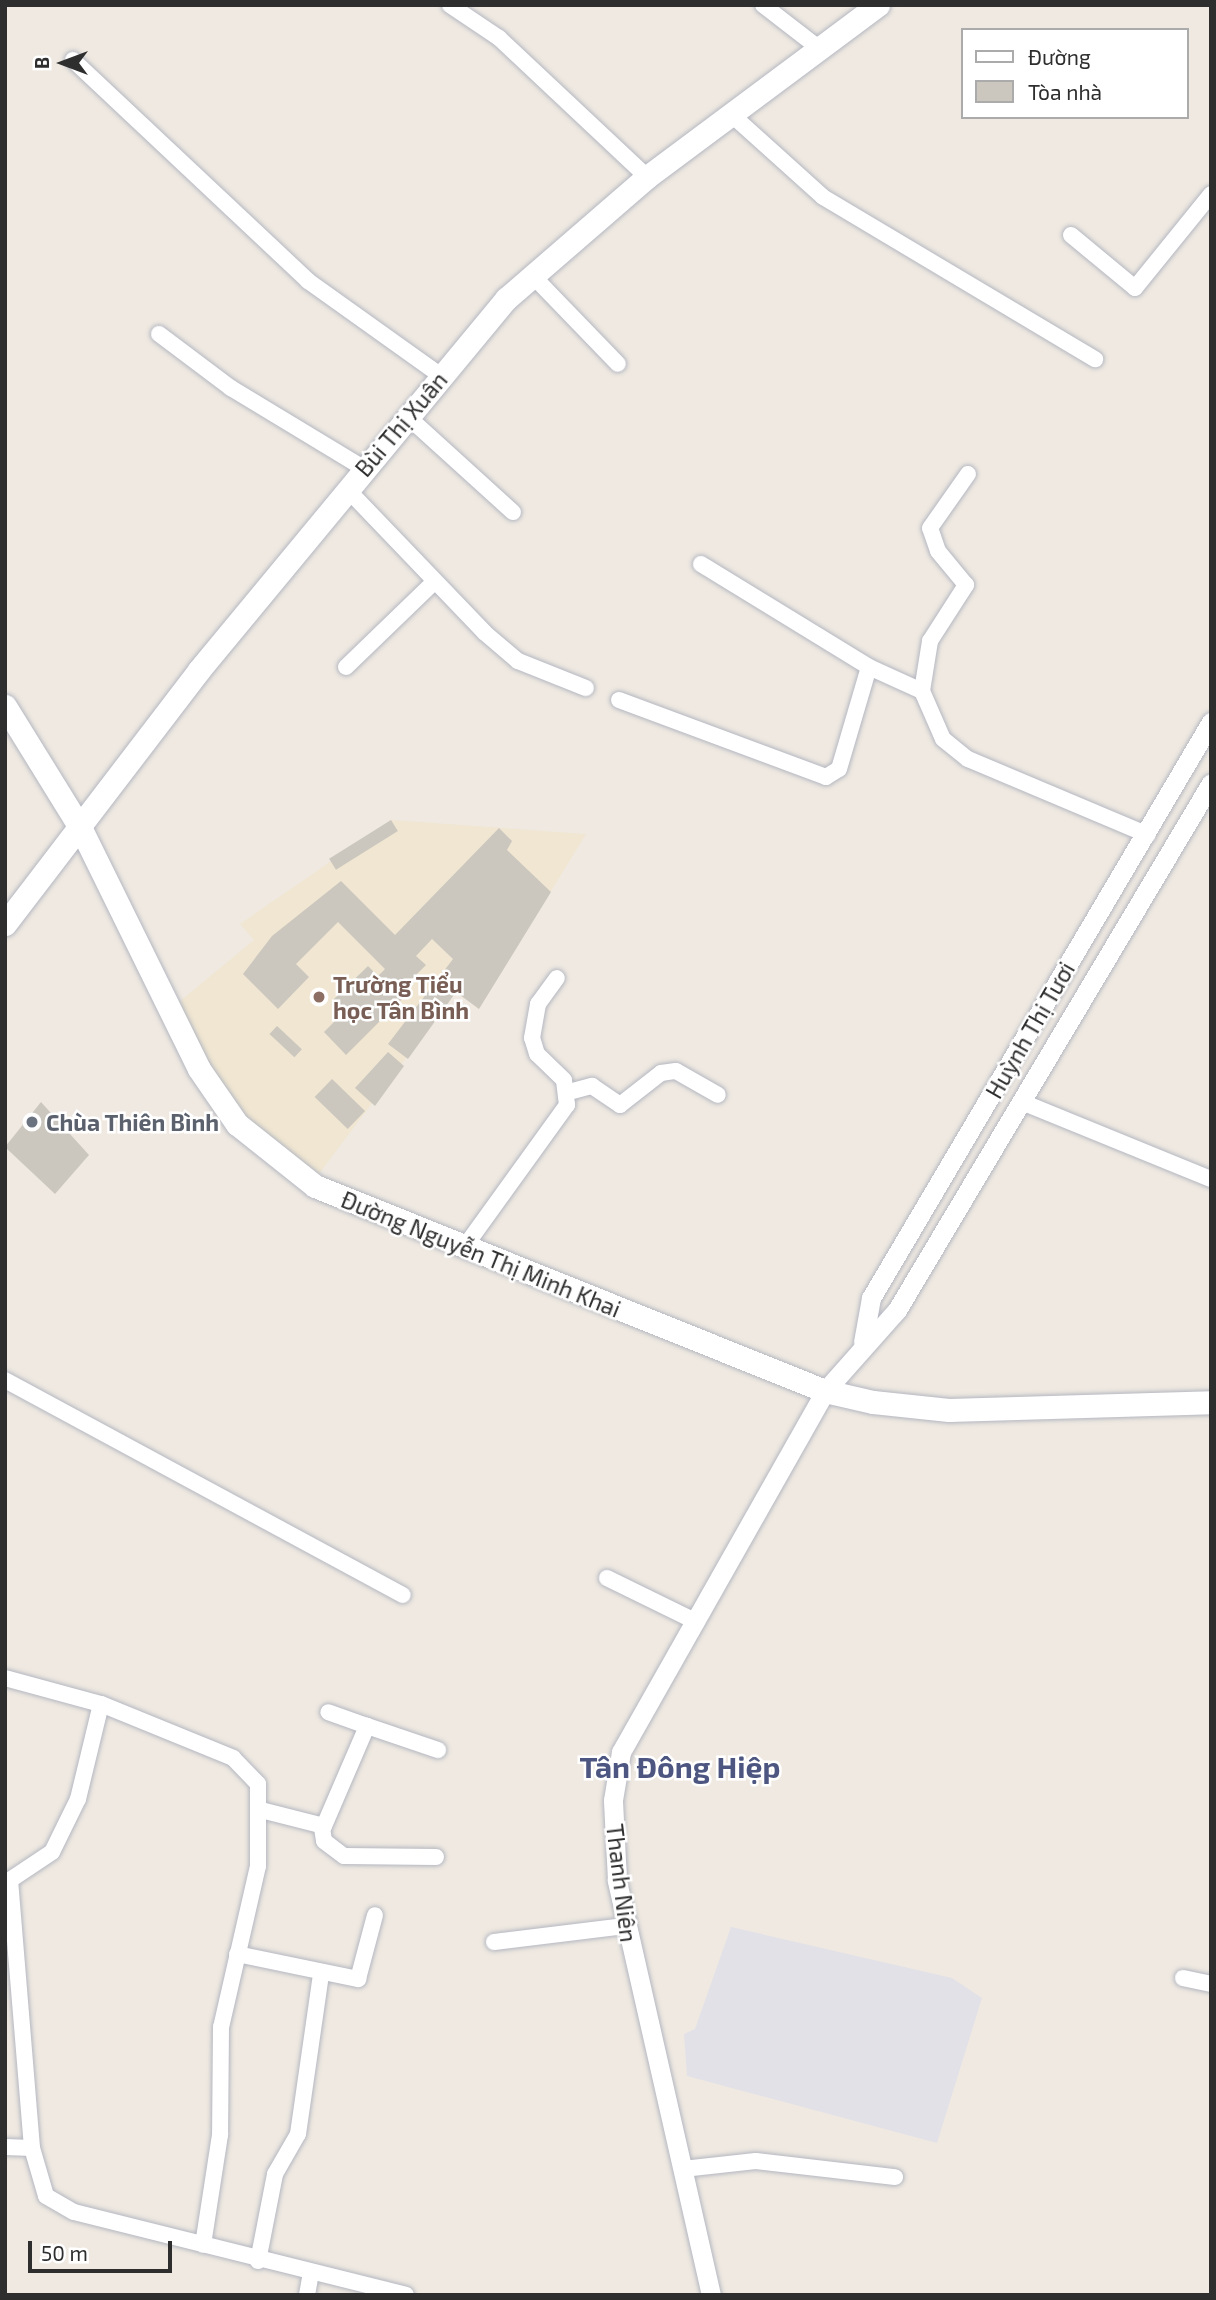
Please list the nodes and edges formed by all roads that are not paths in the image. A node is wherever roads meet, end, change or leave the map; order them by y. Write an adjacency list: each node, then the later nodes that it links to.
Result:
1 (450, 5): 7 (street)
2 (763, 5): 4 (street)
3 (878, 5): 4 (main road, Bùi Thị Xuân)
4 (820, 49): 6 (main road, Bùi Thị Xuân)
5 (73, 60): 14 (street)
6 (732, 115): 7 (main road, Bùi Thị Xuân); 12 (street)
7 (647, 177): 10 (main road, Bùi Thị Xuân)
8 (1211, 194): 9 (street)
9 (1071, 235)
10 (533, 275): 13 (street); 14 (main road, Bùi Thị Xuân)
11 (159, 334): 16 (street)
12 (1095, 359)
13 (618, 364)
14 (440, 376): 15 (main road, Bùi Thị Xuân)
15 (407, 416): 16 (main road, Bùi Thị Xuân); 19 (street)
16 (363, 468): 18 (main road, Bùi Thị Xuân)
17 (968, 474): 25 (street)
18 (347, 489): 21 (street); 30 (main road, Bùi Thị Xuân)
19 (513, 512)
20 (701, 564): 23 (street)
21 (434, 582): 22 (street); 24 (street)
22 (345, 667)
23 (869, 667): 25 (street); 26 (street)
24 (586, 688)
25 (922, 691): 31 (street)
26 (619, 700)
27 (5, 706): 30 (main road, Đường Nguyễn Thị Minh Khai)
28 (1211, 722): 31 (street, Huỳnh Thị Tươi)
29 (1211, 783): 36 (street, Huỳnh Thị Tươi)
30 (81, 829): 32 (main road, Bùi Thị Xuân); 40 (main road, Đường Nguyễn Thị Minh Khai)
31 (1147, 835): 38 (street, Huỳnh Thị Tươi)
32 (5, 924)
33 (557, 978): 34 (street)
34 (569, 1092): 35 (street); 40 (street)
35 (718, 1095)
36 (1022, 1102): 37 (street); 39 (street, Huỳnh Thị Tươi)
37 (1211, 1179)
38 (937, 1189): 39 (street); 41 (street, Huỳnh Thị Tươi)
39 (961, 1202): 41 (street, Huỳnh Thị Tươi)
40 (466, 1245): 43 (main road, Đường Nguyễn Thị Minh Khai)
41 (863, 1342): 43 (street, Huỳnh Thị Tươi)
42 (5, 1380): 46 (street)
43 (825, 1391): 44 (main road, Đường Nguyễn Thị Minh Khai); 47 (street, Thanh Niên)
44 (1211, 1402)
45 (607, 1578): 47 (street)
46 (403, 1595)
47 (697, 1622): 57 (street, Thanh Niên)
48 (5, 1678): 49 (street)
49 (101, 1704): 53 (street); 64 (street)
50 (328, 1712): 51 (street)
51 (367, 1726): 52 (street); 54 (street)
52 (438, 1750)
53 (261, 1810): 54 (street); 59 (street)
54 (322, 1828): 55 (street)
55 (436, 1857)
56 (375, 1915): 60 (street)
57 (625, 1926): 58 (street); 65 (street, Thanh Niên)
58 (494, 1942)
59 (237, 1954): 60 (street); 67 (street)
60 (321, 1975): 68 (street)
61 (1183, 1978): 62 (street)
62 (1211, 1984)
63 (5, 2147): 64 (street)
64 (32, 2148): 67 (street)
65 (683, 2169): 66 (street); 72 (street, Thanh Niên)
66 (895, 2177)
67 (203, 2245): 68 (street)
68 (258, 2261): 69 (street)
69 (311, 2273): 70 (street); 71 (street)
70 (307, 2295)
71 (406, 2295)
72 (711, 2295)

